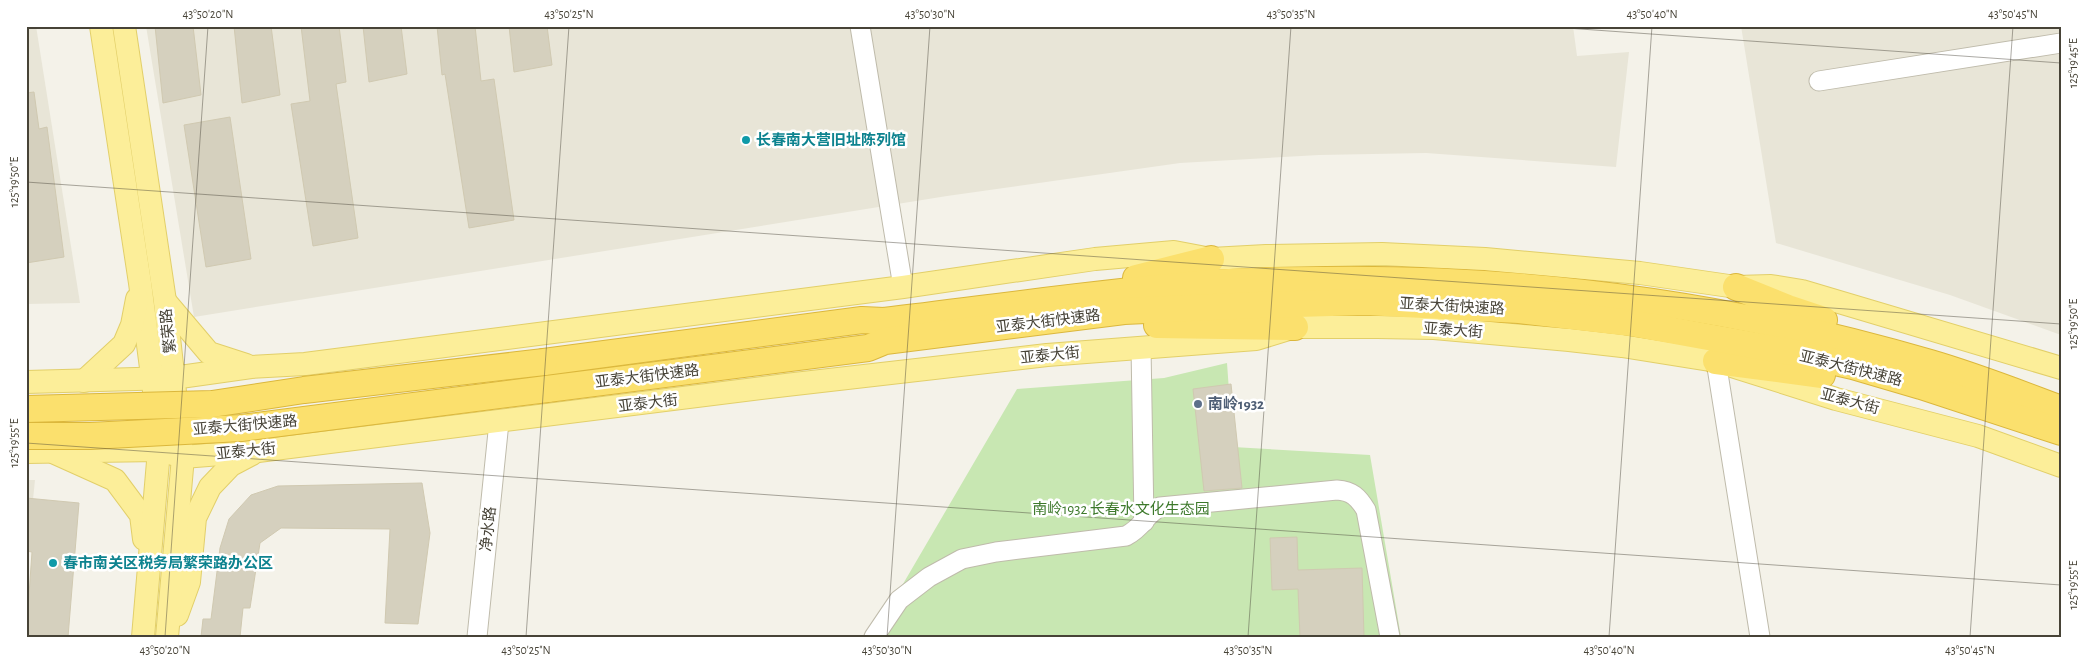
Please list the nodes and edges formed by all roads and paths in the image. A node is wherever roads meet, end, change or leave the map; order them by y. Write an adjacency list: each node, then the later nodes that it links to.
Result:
1 (101, 26): 7 (main road, 繁荣路)
2 (124, 26): 10 (main road, 繁荣路)
3 (860, 26): 8 (street)
4 (2058, 38): 5 (street)
5 (1819, 81)
6 (1211, 259): 8 (main road); 9 (main road); 11 (highway)
7 (140, 283): 18 (main road, 繁荣路); 19 (main road)
8 (903, 287): 16 (main road)
9 (1736, 287): 17 (main road); 21 (highway)
10 (165, 302): 16 (main road); 18 (main road, 繁荣路)
11 (862, 320): 22 (highway, 亚泰大街快速路, bridge); 23 (highway, 亚泰大街快速路)
12 (1295, 327): 13 (main road, 亚泰大街); 14 (highway); 15 (main road, 亚泰大街)
13 (1141, 347): 24 (main road, 亚泰大街); 34 (street)
14 (868, 348): 25 (highway, 亚泰大街快速路); 26 (highway, 亚泰大街快速路, bridge)
15 (1716, 361): 27 (highway); 33 (main road, 亚泰大街); 41 (street)
16 (252, 367): 18 (main road)
17 (2061, 368)
18 (163, 377): 19 (main road); 28 (main road, 繁荣路); 32 (main road, 繁荣路)
19 (84, 381): 20 (main road)
20 (26, 382)
21 (2061, 396)
22 (26, 409)
23 (2061, 409)
24 (499, 422): 30 (main road, 亚泰大街); 38 (street, 净水路)
25 (2061, 432)
26 (26, 436)
27 (2061, 444)
28 (159, 450): 29 (main road, 亚泰大街); 32 (main road, 亚泰大街); 35 (main road, 繁荣路)
29 (50, 451): 31 (main road, 亚泰大街); 35 (main road)
30 (258, 451): 32 (main road, 亚泰大街); 37 (main road)
31 (26, 452)
32 (183, 457): 37 (main road, 繁荣路)
33 (2061, 466)
34 (1144, 522): 39 (street); 40 (street)
35 (148, 573): 36 (main road, 繁荣路)
36 (143, 637)
37 (168, 637)
38 (477, 637)
39 (874, 637)
40 (1390, 637)
41 (1760, 637)

